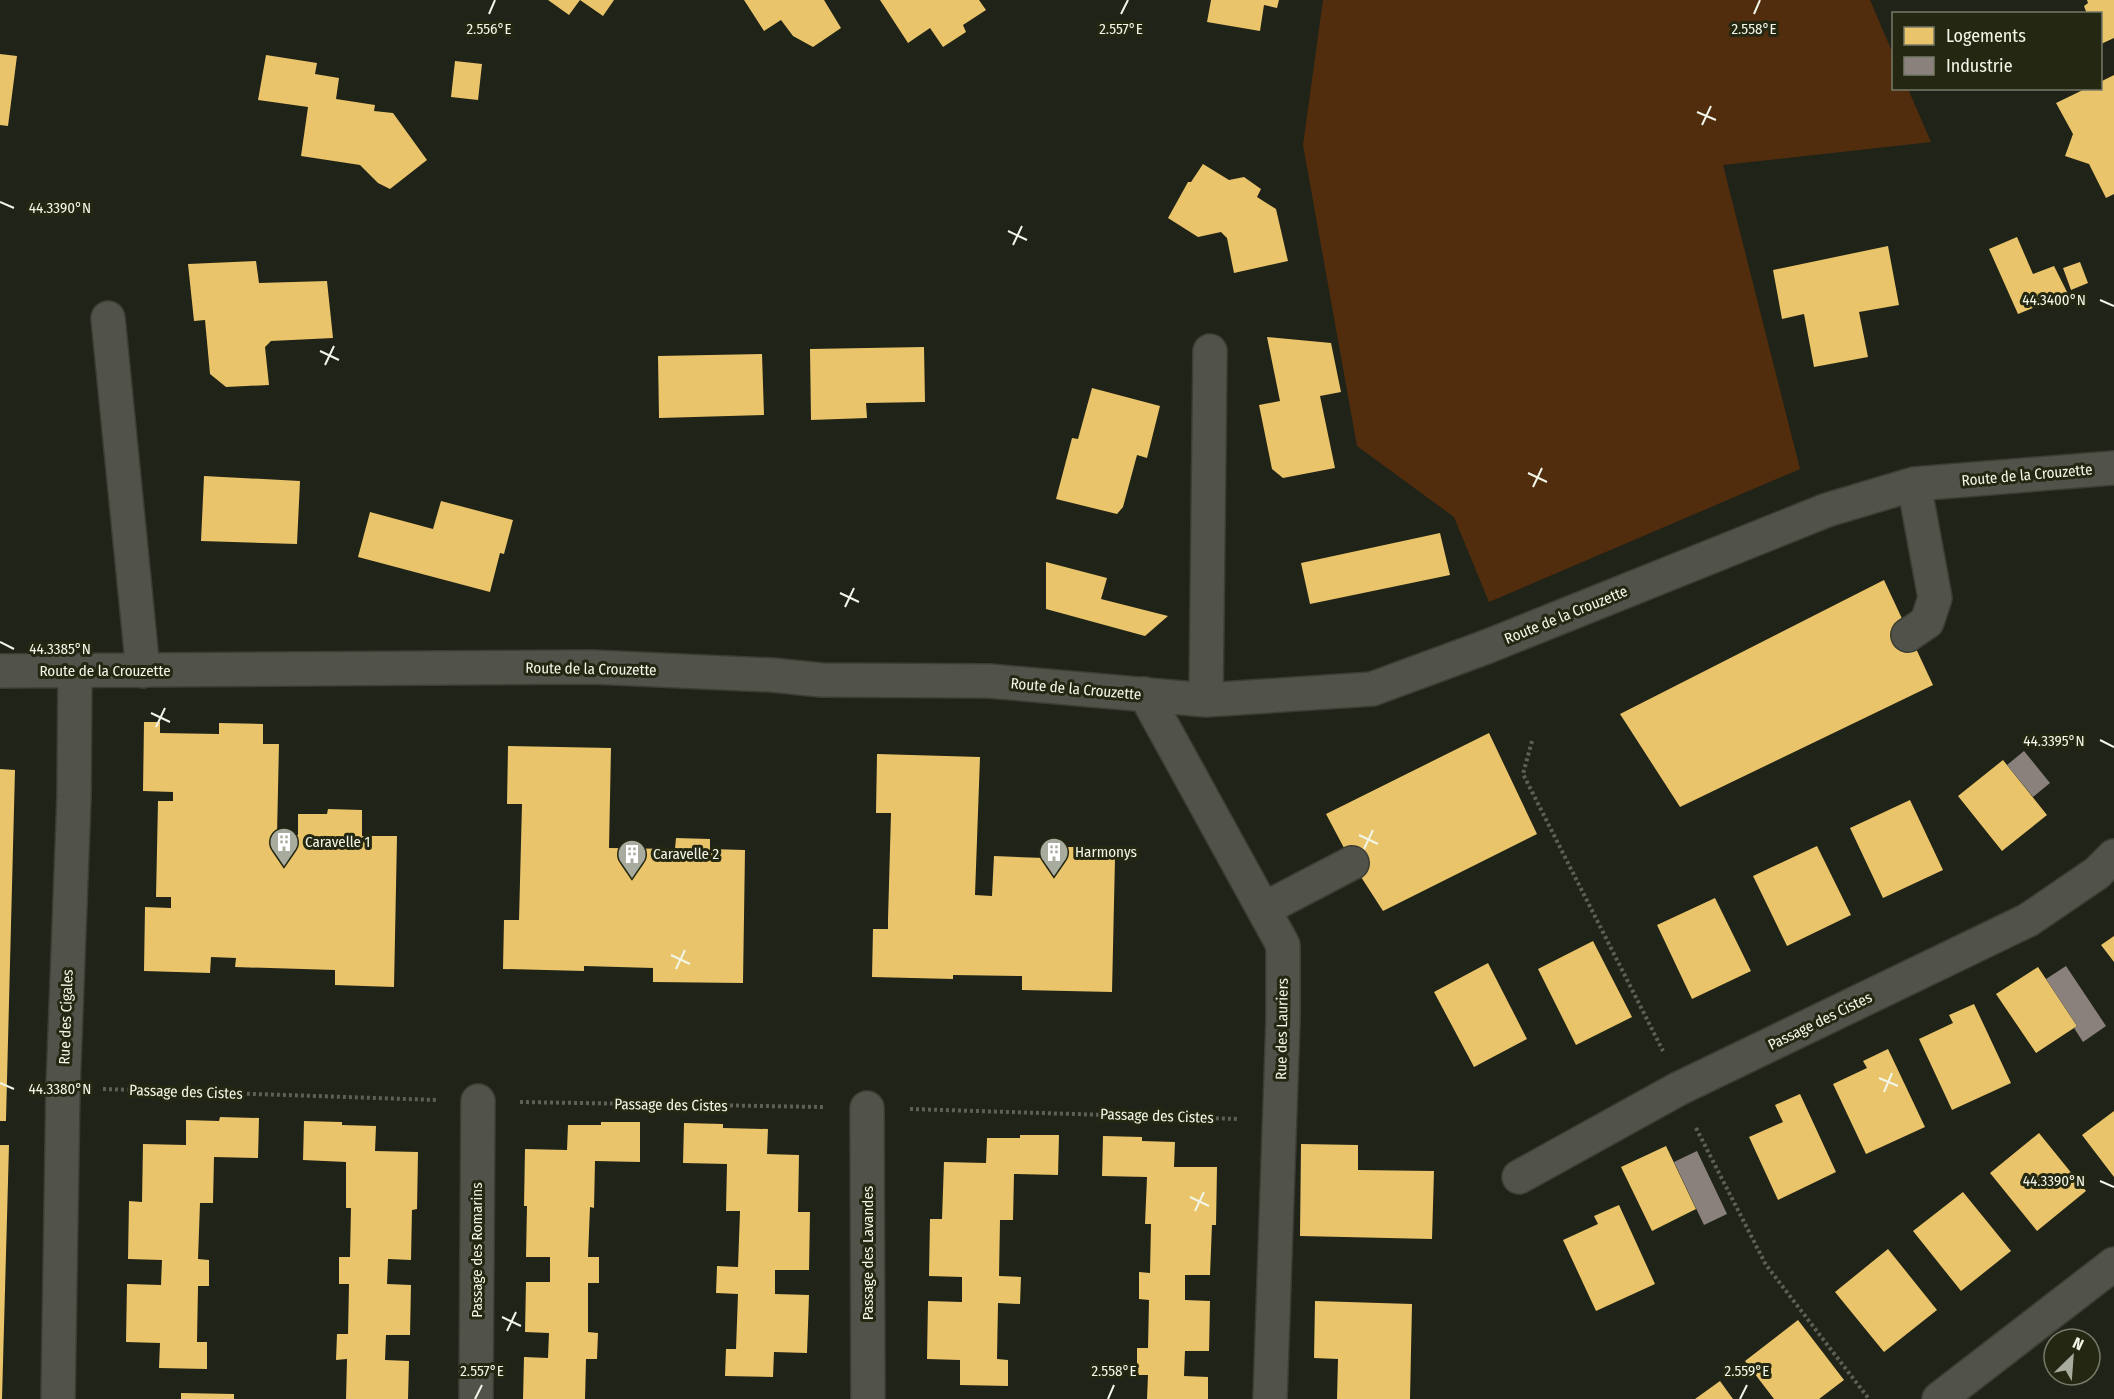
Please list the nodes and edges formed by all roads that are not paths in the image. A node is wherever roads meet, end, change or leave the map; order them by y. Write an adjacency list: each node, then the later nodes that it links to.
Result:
1 (108, 318): 7 (street)
2 (1210, 351): 10 (street)
3 (2114, 468): 4 (street, Route de la Crouzette)
4 (1914, 484): 5 (street); 10 (street, Route de la Crouzette)
5 (1908, 635)
6 (0, 671): 8 (street, Route de la Crouzette)
7 (143, 671): 8 (street, Route de la Crouzette); 9 (street, Route de la Crouzette)
8 (75, 672): 18 (street, Rue des Cigales)
9 (1146, 694): 10 (street, Route de la Crouzette); 13 (street, Rue des Lauriers)
10 (1206, 700)
11 (2114, 856): 16 (street, Passage des Cistes)
12 (1352, 863): 13 (street)
13 (1264, 909): 21 (street, Rue des Lauriers)
14 (478, 1101): 19 (street, Passage des Romarins)
15 (867, 1107): 20 (street, Passage des Lavandes)
16 (1519, 1177)
17 (2114, 1264): 22 (street)
18 (58, 1399)
19 (476, 1399)
20 (868, 1399)
21 (1270, 1399)
22 (1939, 1399)

